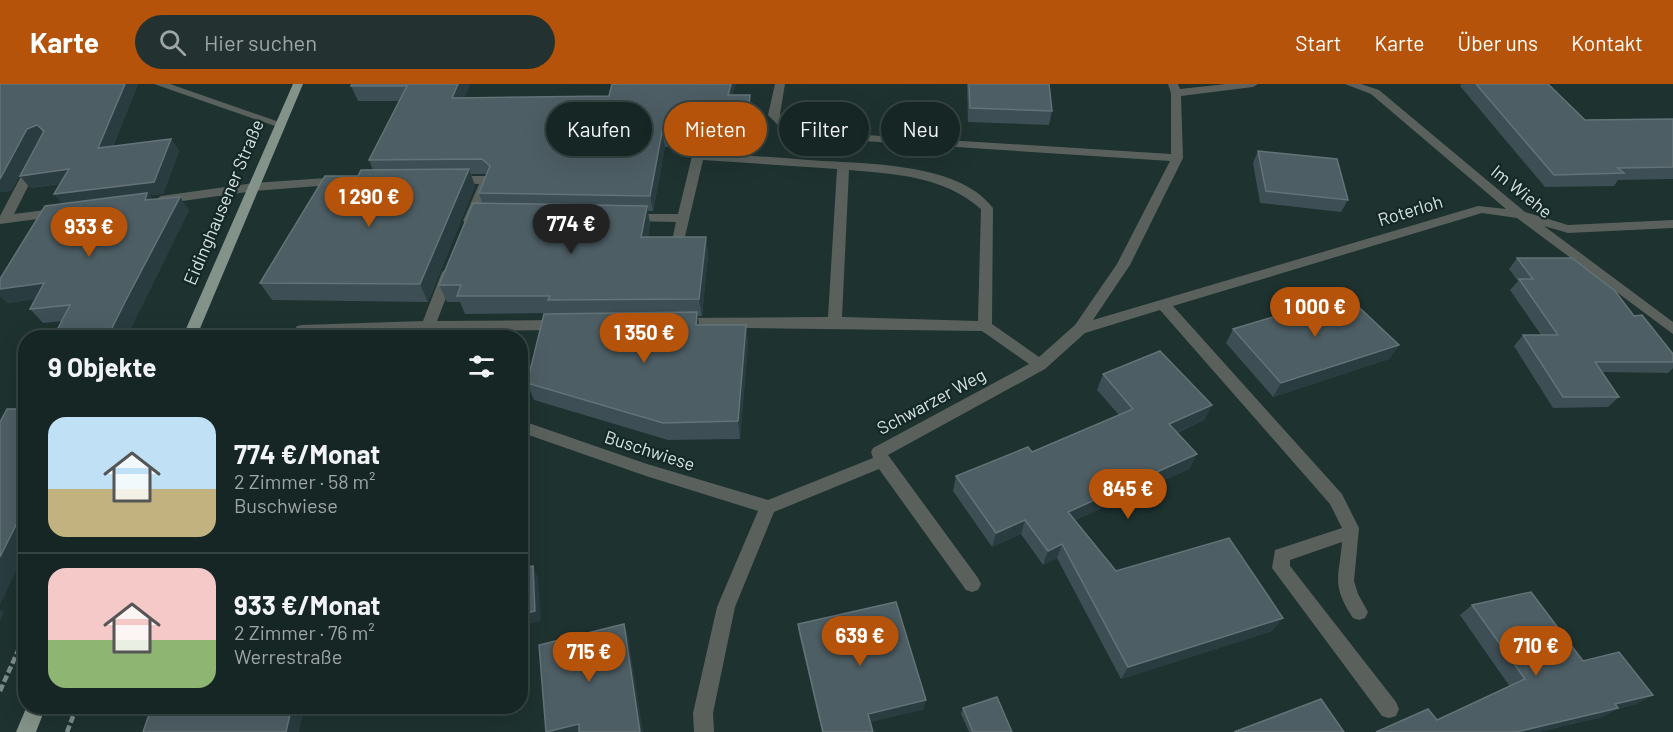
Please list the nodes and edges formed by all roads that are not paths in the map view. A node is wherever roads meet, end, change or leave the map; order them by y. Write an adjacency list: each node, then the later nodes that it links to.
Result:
1 (159, 84): 7 (street)
2 (298, 84): 7 (main road, Eidinghausener Straße)
3 (780, 84): 9 (street)
4 (1253, 84): 6 (street)
5 (1350, 84): 16 (street, Im Wiehe)
6 (1175, 88): 9 (street, Schwarzer Weg)
7 (279, 124): 13 (main road, Eidinghausener Straße)
8 (40, 152): 19 (street)
9 (1177, 158): 31 (street, Schwarzer Weg)
10 (843, 166): 18 (street); 25 (street); 29 (street)
11 (440, 180): 21 (street)
12 (359, 181): 13 (street)
13 (254, 187): 14 (street); 32 (main road, Eidinghausener Straße)
14 (142, 202)
15 (74, 210): 19 (street)
16 (1521, 215): 20 (street, Roterloh); 24 (street, Roterloh); 30 (street, Im Wiehe)
17 (612, 217): 18 (street)
18 (683, 218): 22 (street)
19 (3, 220)
20 (1673, 224)
21 (463, 237)
22 (676, 245)
23 (454, 259): 28 (street)
24 (1164, 305): 31 (street, Roterloh); 38 (street)
25 (835, 322): 26 (street); 29 (street)
26 (667, 324)
27 (572, 325): 28 (street)
28 (428, 326): 33 (street)
29 (985, 326): 34 (street)
30 (1673, 328)
31 (1080, 329): 34 (street, Schwarzer Weg)
32 (192, 330)
33 (302, 330)
34 (1040, 365): 36 (street, Schwarzer Weg)
35 (528, 429): 37 (street, Buschwiese)
36 (882, 461): 37 (street, Schwarzer Weg); 39 (street)
37 (768, 507): 44 (street)
38 (1351, 532): 40 (street); 41 (street)
39 (972, 584)
40 (1359, 612)
41 (1389, 709)
42 (34, 714): 43 (main road)
43 (26, 732)
44 (704, 732)

